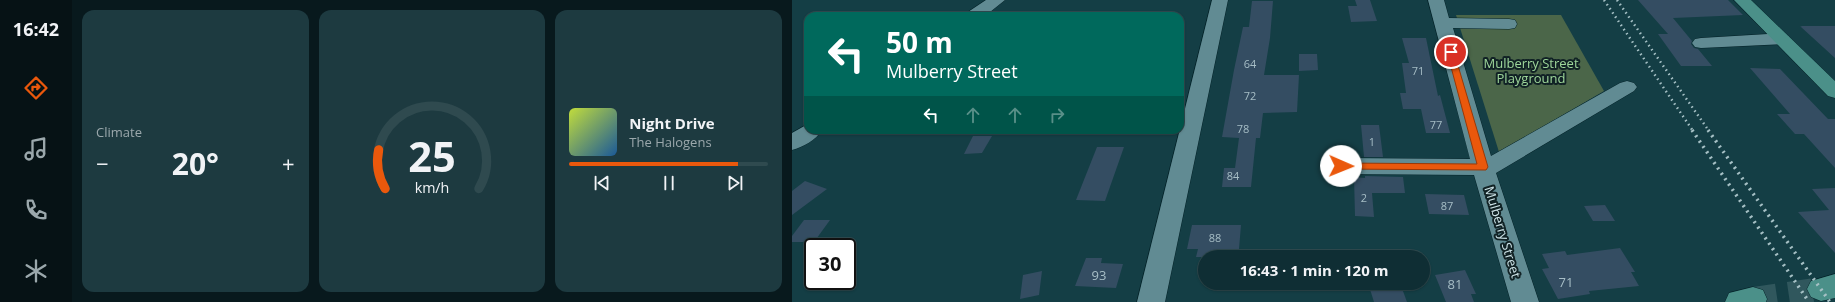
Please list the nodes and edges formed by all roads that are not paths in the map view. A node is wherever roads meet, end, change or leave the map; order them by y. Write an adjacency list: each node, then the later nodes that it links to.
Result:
1 (996, 0): 5 (street)
2 (1220, 0): 16 (street)
3 (1436, 0): 6 (street, Mulberry Street)
4 (1742, 0): 8 (main road)
5 (980, 12)
6 (1443, 23): 7 (street); 15 (street, Mulberry Street)
7 (1509, 24)
8 (1782, 40): 9 (street); 11 (main road)
9 (1701, 42)
10 (1627, 87): 15 (street)
11 (1835, 92)
12 (805, 134): 13 (street)
13 (792, 143)
14 (1341, 166): 15 (street)
15 (1483, 167): 17 (street, Mulberry Street)
16 (1151, 302)
17 (1525, 302)

